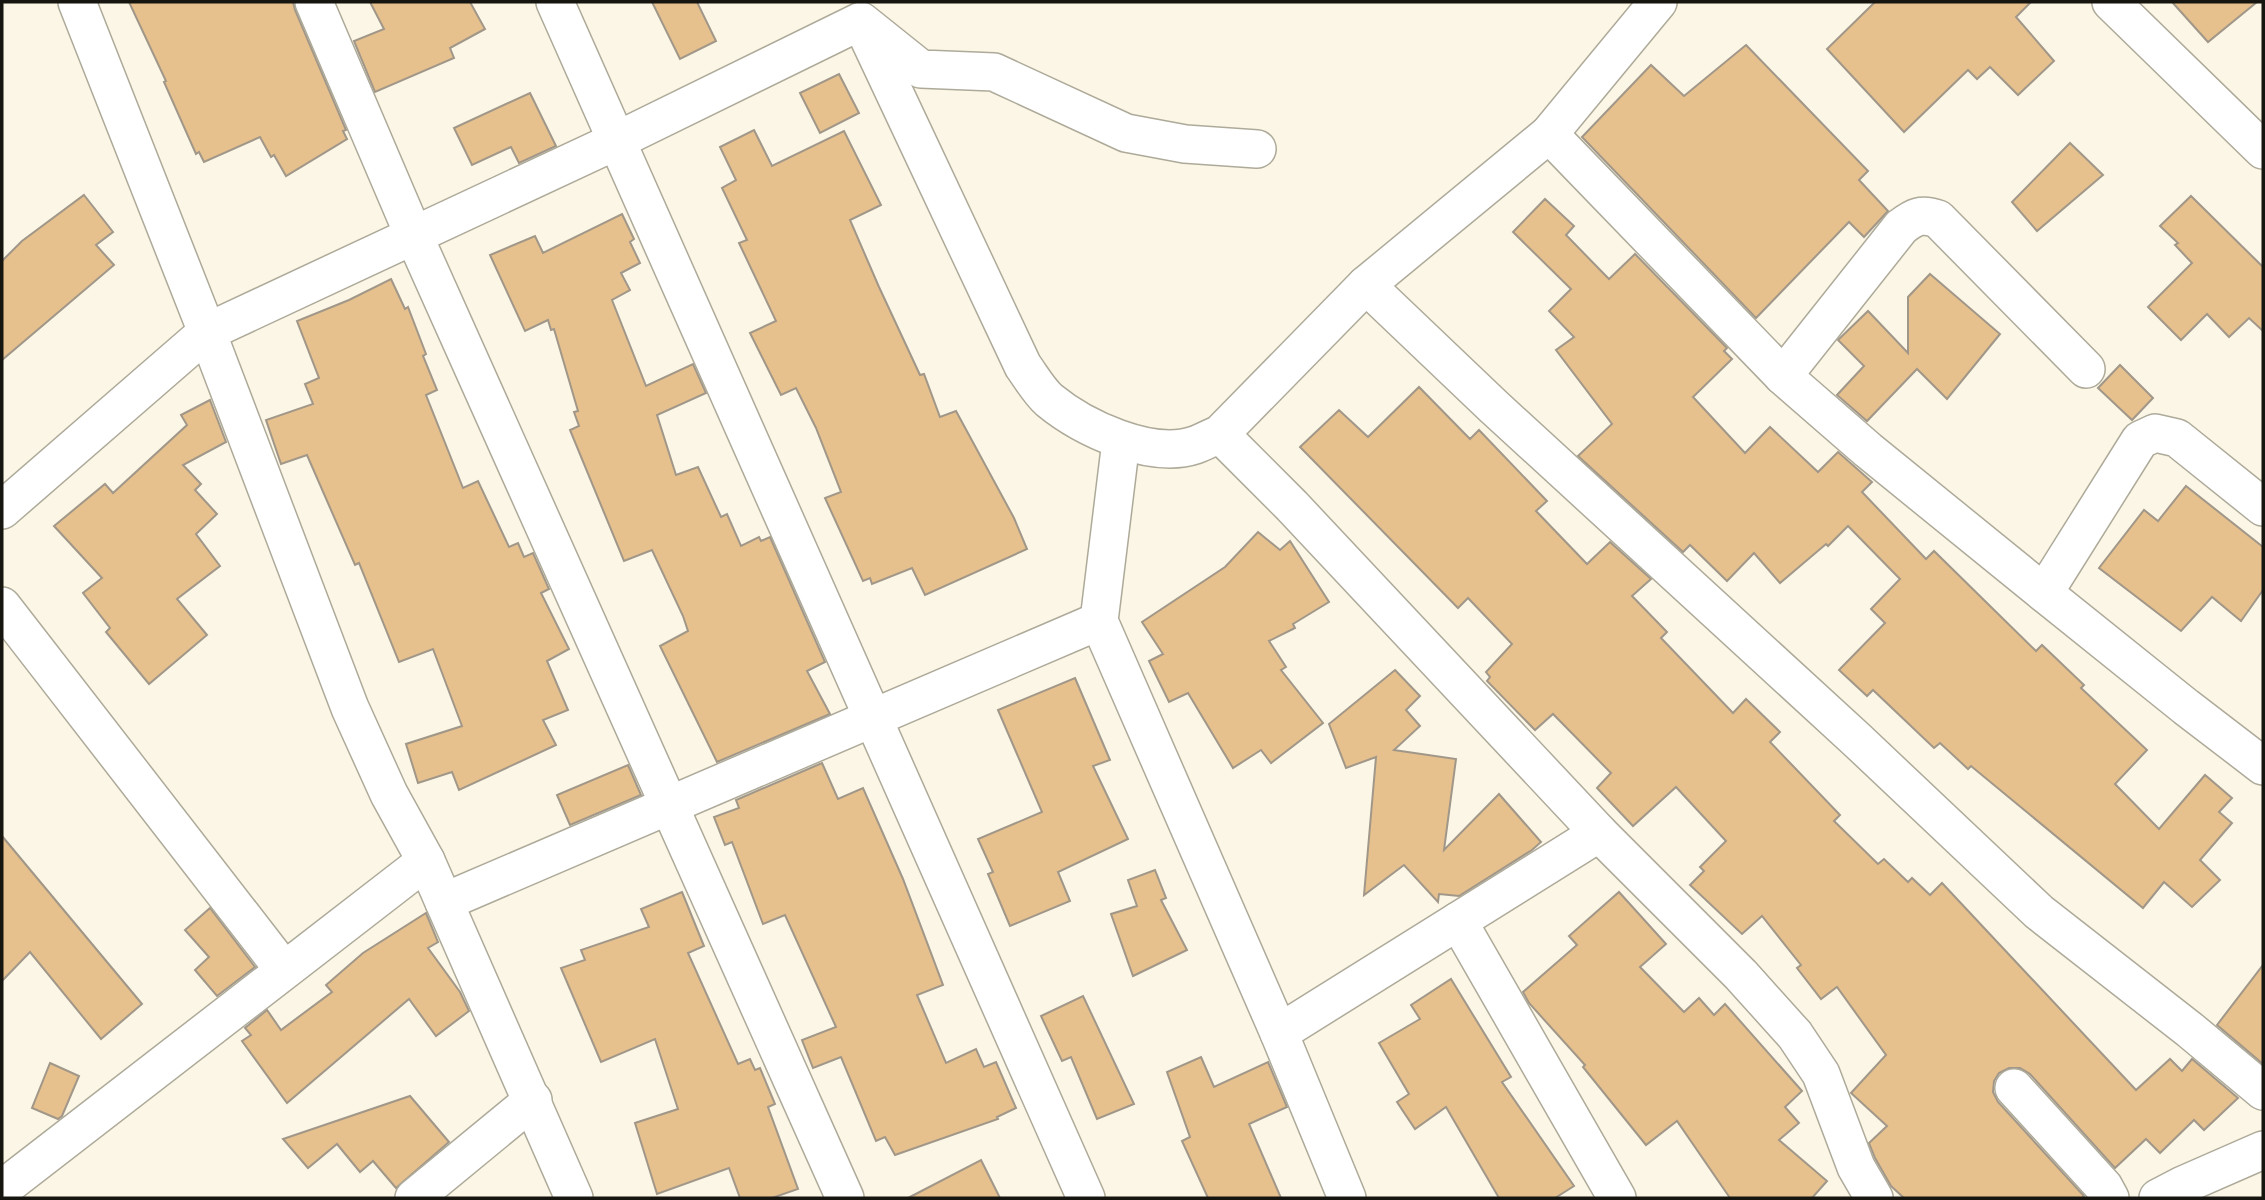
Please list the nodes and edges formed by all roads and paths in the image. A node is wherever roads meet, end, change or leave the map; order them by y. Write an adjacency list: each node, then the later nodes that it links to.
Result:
1 (77, 2): 13 (street)
2 (314, 2): 11 (street)
3 (555, 2): 8 (street)
4 (1658, 2): 7 (street)
5 (2111, 2): 10 (street)
6 (856, 12): 8 (street); 9 (street); 17 (street)
7 (1549, 134): 12 (street); 15 (street)
8 (616, 141): 11 (street); 23 (street)
9 (1256, 149)
10 (2263, 150)
11 (414, 236): 13 (street); 25 (street)
12 (1366, 285): 16 (street); 33 (street)
13 (207, 332): 19 (street); 27 (street)
14 (2086, 369): 15 (street)
15 (1783, 376): 20 (street)
16 (1220, 434): 17 (street); 26 (street)
17 (1121, 441): 22 (street)
18 (2263, 507): 20 (street)
19 (2, 510)
20 (2044, 593): 24 (street)
21 (2, 606): 30 (street)
22 (1099, 621): 23 (street); 31 (street)
23 (872, 718): 25 (street); 40 (street)
24 (2263, 766)
25 (669, 808): 28 (street); 39 (street)
26 (1599, 833): 29 (street); 43 (street)
27 (426, 861): 28 (street); 30 (street)
28 (444, 902): 34 (street)
29 (1458, 921): 31 (street); 42 (street)
30 (284, 970): 36 (street)
31 (1279, 1033): 41 (street)
32 (2014, 1088): 44 (street)
33 (2263, 1091)
34 (533, 1100): 37 (street); 38 (street)
35 (2263, 1150): 45 (street)
36 (2, 1189)
37 (414, 1198)
38 (574, 1198)
39 (845, 1198)
40 (1086, 1198)
41 (1347, 1198)
42 (1616, 1198)
43 (1874, 1198)
44 (2110, 1198)
45 (2158, 1198)

